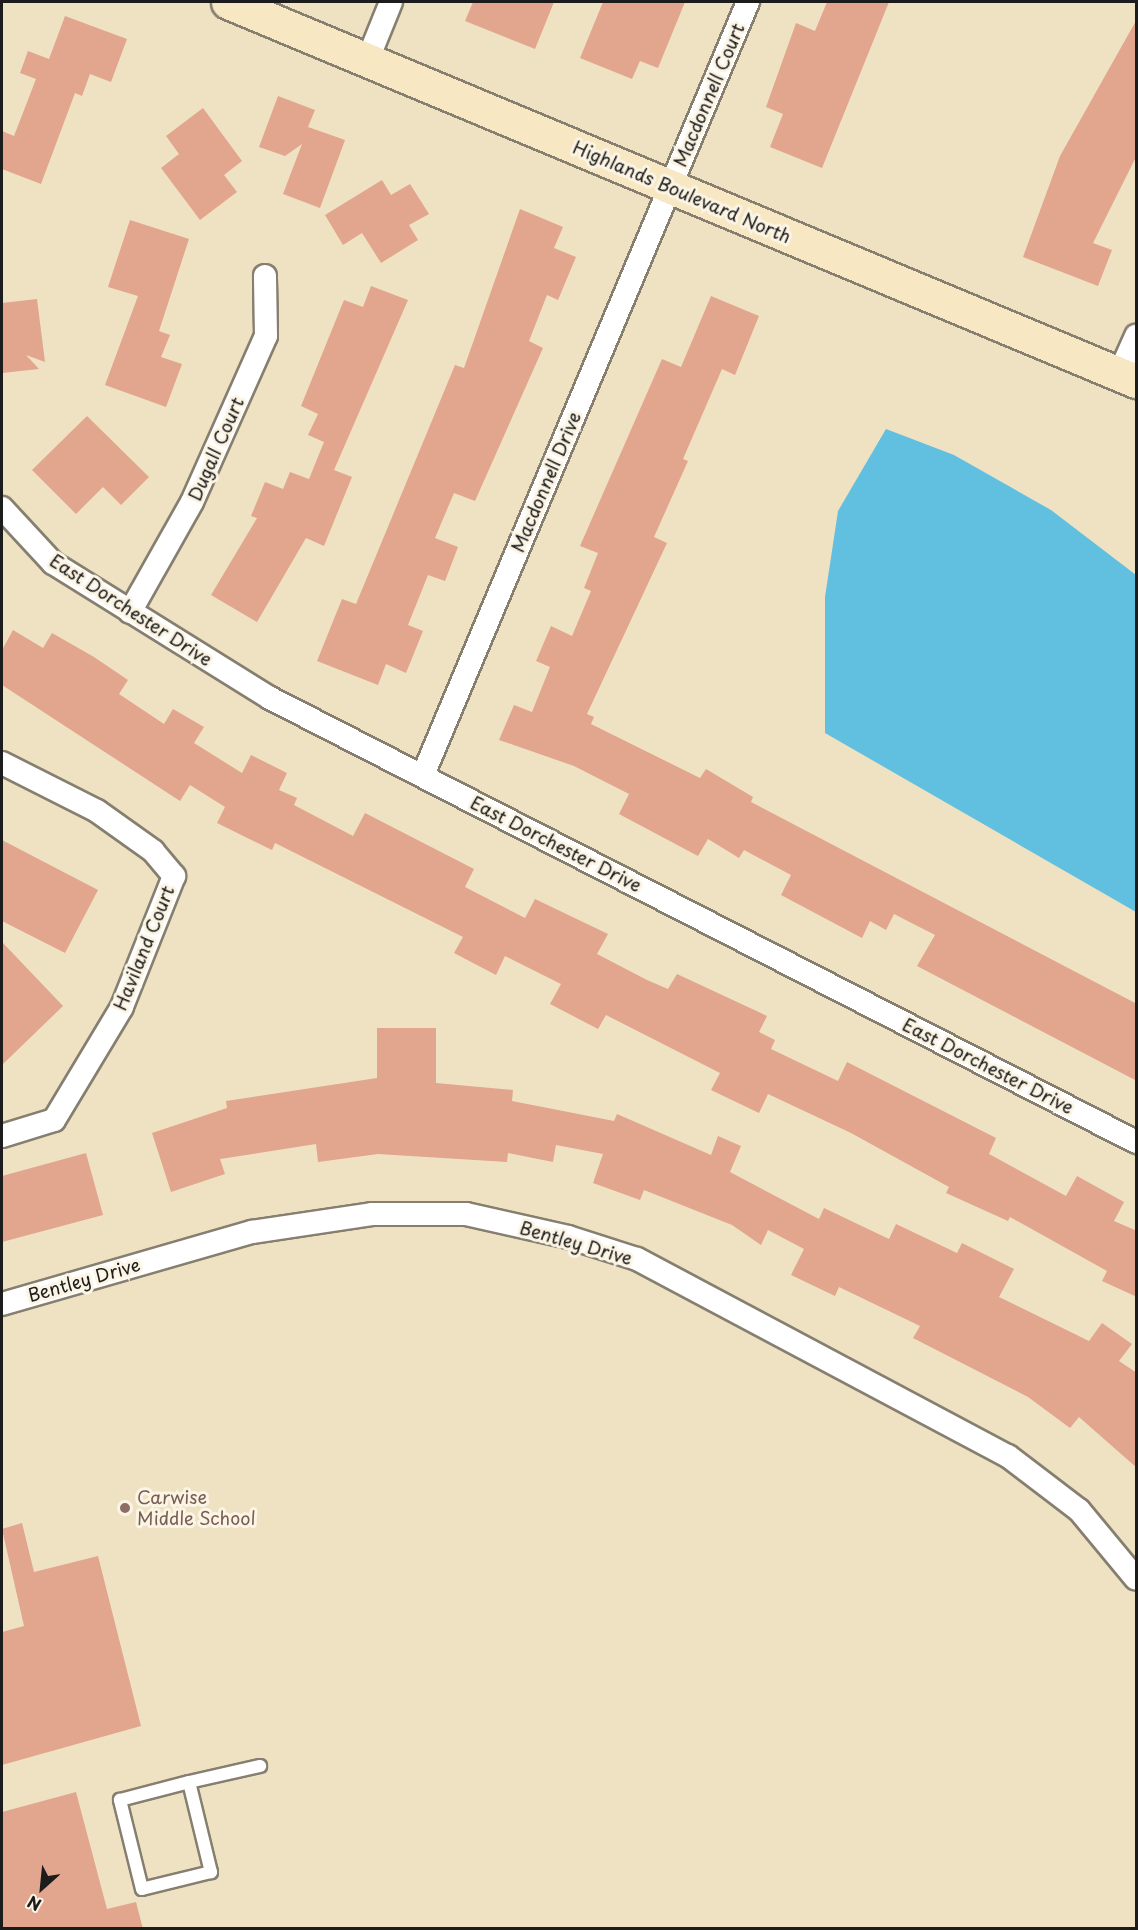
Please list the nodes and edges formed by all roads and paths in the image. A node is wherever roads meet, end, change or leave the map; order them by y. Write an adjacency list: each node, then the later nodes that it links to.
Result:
1 (228, 2): 4 (street, Highlands Boulevard North)
2 (391, 2): 4 (street)
3 (748, 2): 5 (street, Macdonnell Court)
4 (368, 59): 5 (street, Highlands Boulevard North)
5 (670, 188): 8 (street, Highlands Boulevard North); 12 (street, Macdonnell Drive)
6 (265, 276): 10 (street, Dugall Court)
7 (1137, 336): 8 (street)
8 (1128, 378)
9 (2, 508): 10 (street, East Dorchester Drive)
10 (130, 612): 12 (street, East Dorchester Drive)
11 (2, 763): 13 (street, Haviland Court)
12 (423, 775): 14 (street, East Dorchester Drive)
13 (2, 1136)
14 (1137, 1142)
15 (2, 1304): 16 (street, Bentley Drive)
16 (1137, 1579)
17 (260, 1766): 18 (lane)
18 (189, 1782): 18 (lane)

